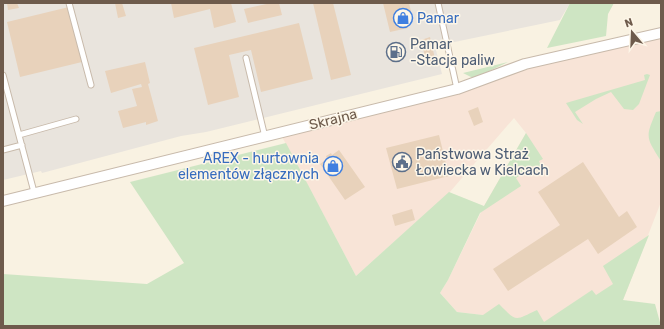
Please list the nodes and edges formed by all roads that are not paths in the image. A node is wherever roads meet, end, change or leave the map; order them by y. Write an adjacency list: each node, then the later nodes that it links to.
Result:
1 (69, 3): 6 (lane)
2 (438, 3): 7 (lane)
3 (661, 33): 7 (street, Skrajna)
4 (246, 58): 10 (lane)
5 (3, 75): 9 (lane)
6 (91, 85)
7 (457, 89): 10 (street, Skrajna)
8 (76, 119): 9 (lane)
9 (19, 135): 11 (lane)
10 (265, 137): 13 (street, Skrajna)
11 (22, 145): 12 (lane); 13 (lane)
12 (3, 150)
13 (34, 192): 14 (street, Skrajna)
14 (3, 201)

